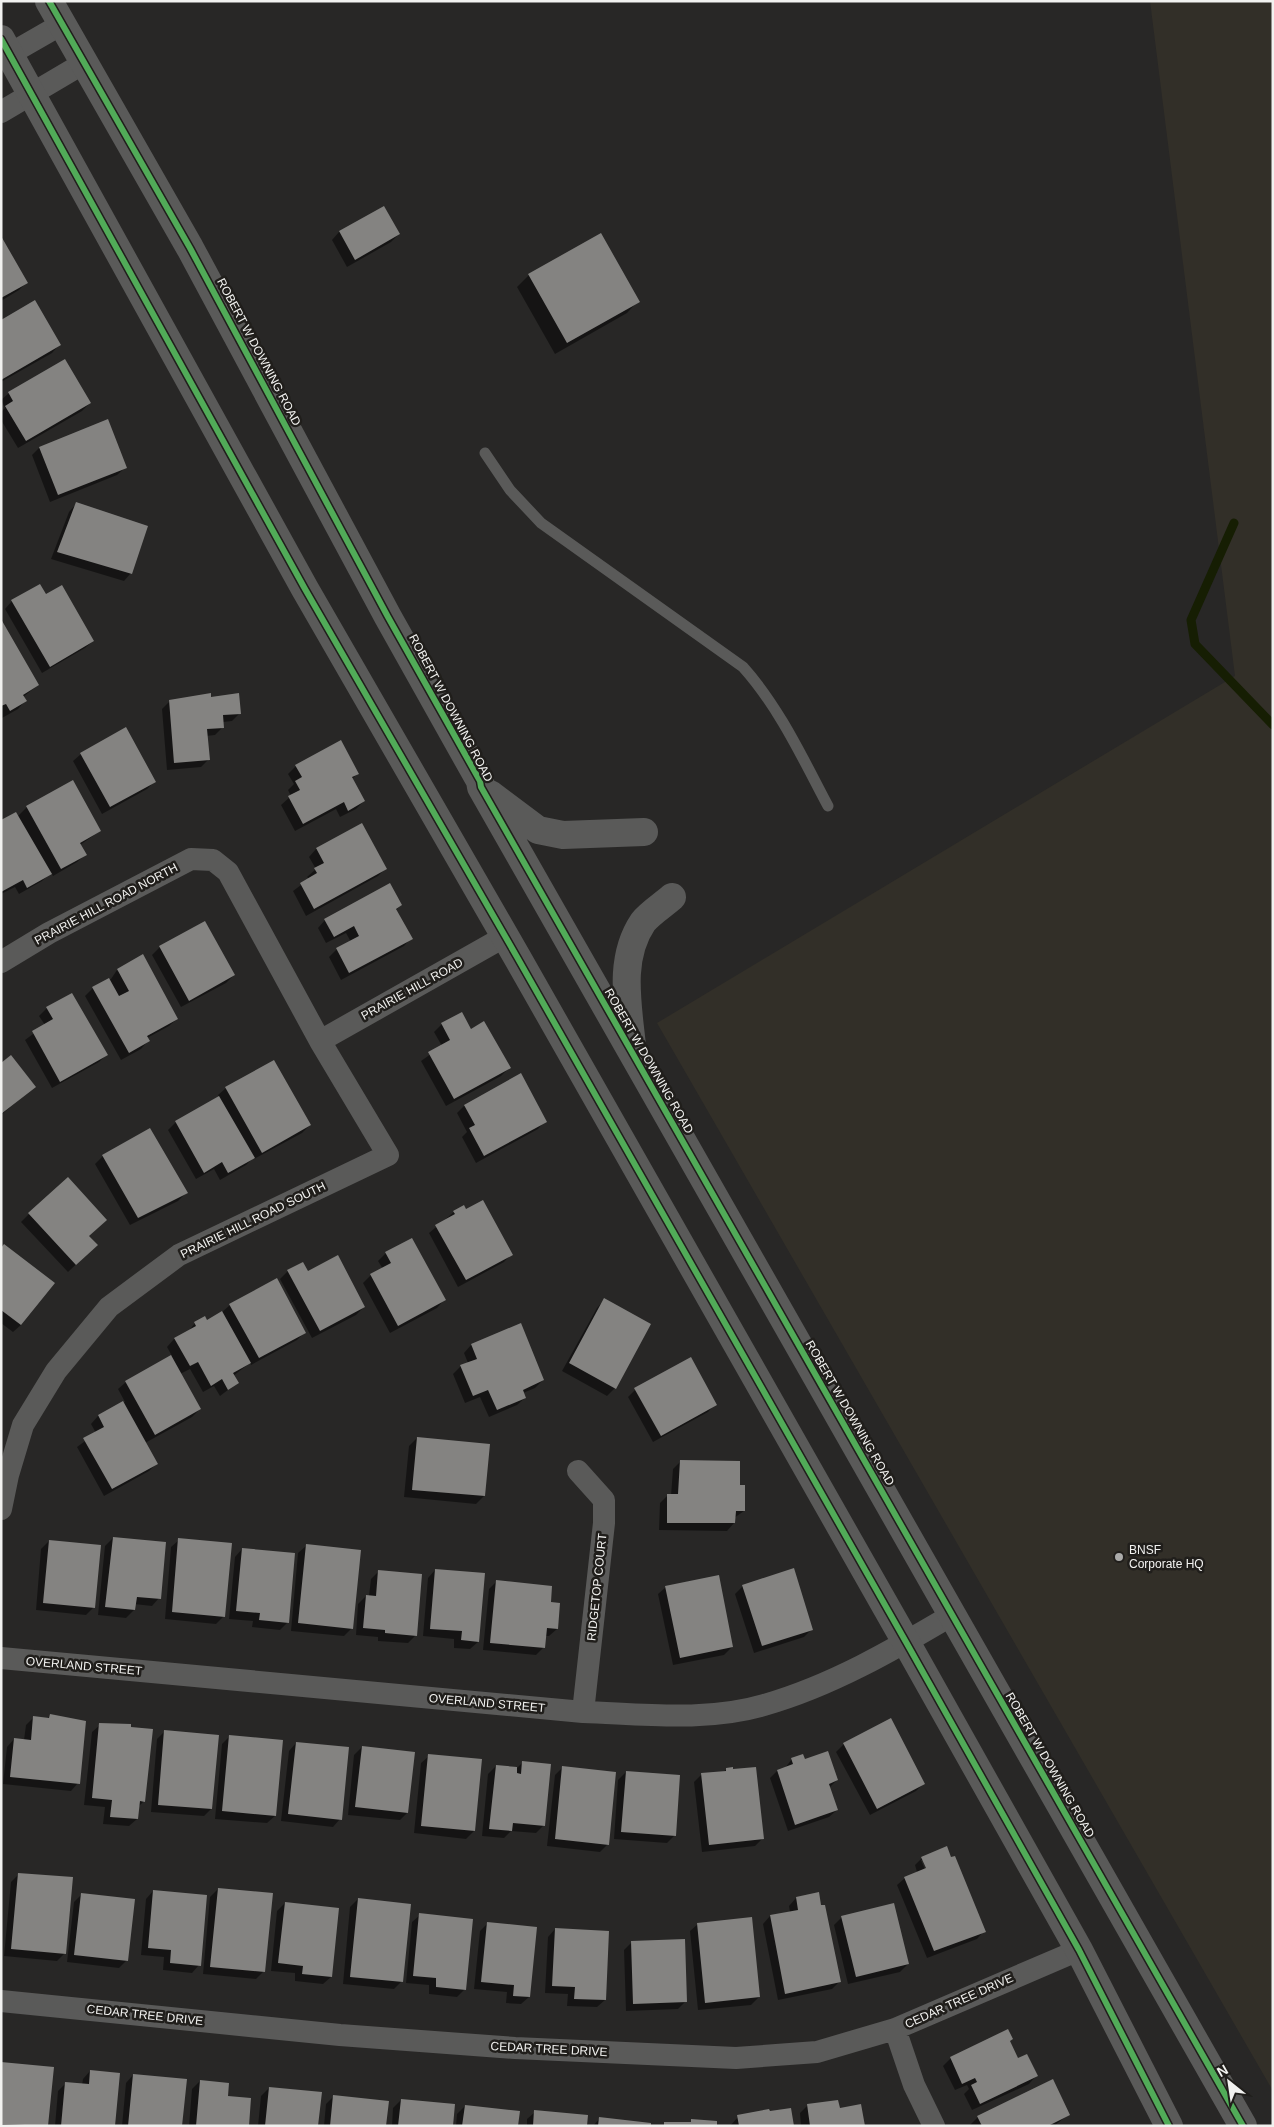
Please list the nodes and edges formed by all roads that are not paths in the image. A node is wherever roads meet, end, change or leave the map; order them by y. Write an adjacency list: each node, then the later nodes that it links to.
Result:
1 (55, 13): 2 (street); 3 (main road, ROBERT W DOWNING ROAD)
2 (4, 51): 4 (main road)
3 (84, 63): 4 (street); 7 (main road, ROBERT W DOWNING ROAD)
4 (32, 95): 5 (street); 11 (main road)
5 (1, 112)
6 (486, 453): 8 (lane)
7 (481, 787): 9 (main road); 14 (main road, ROBERT W DOWNING ROAD)
8 (828, 806)
9 (644, 832)
10 (672, 897): 14 (main road)
11 (504, 937): 13 (street, PRAIRIE HILL ROAD); 18 (main road)
12 (1, 962): 13 (street, PRAIRIE HILL ROAD NORTH)
13 (320, 1041): 16 (street, PRAIRIE HILL ROAD SOUTH)
14 (633, 1055): 17 (main road, ROBERT W DOWNING ROAD)
15 (578, 1471): 20 (street, RIDGETOP COURT)
16 (1, 1509)
17 (952, 1615): 18 (street, OVERLAND STREET); 26 (main road, ROBERT W DOWNING ROAD)
18 (906, 1642): 20 (street, OVERLAND STREET); 21 (main road)
19 (1, 1658): 20 (street, OVERLAND STREET)
20 (583, 1712)
21 (1079, 1950): 23 (street, CEDAR TREE DRIVE); 25 (main road)
22 (1, 2000): 23 (street, CEDAR TREE DRIVE)
23 (894, 2029): 24 (street)
24 (934, 2126)
25 (1170, 2126)
26 (1243, 2126)

